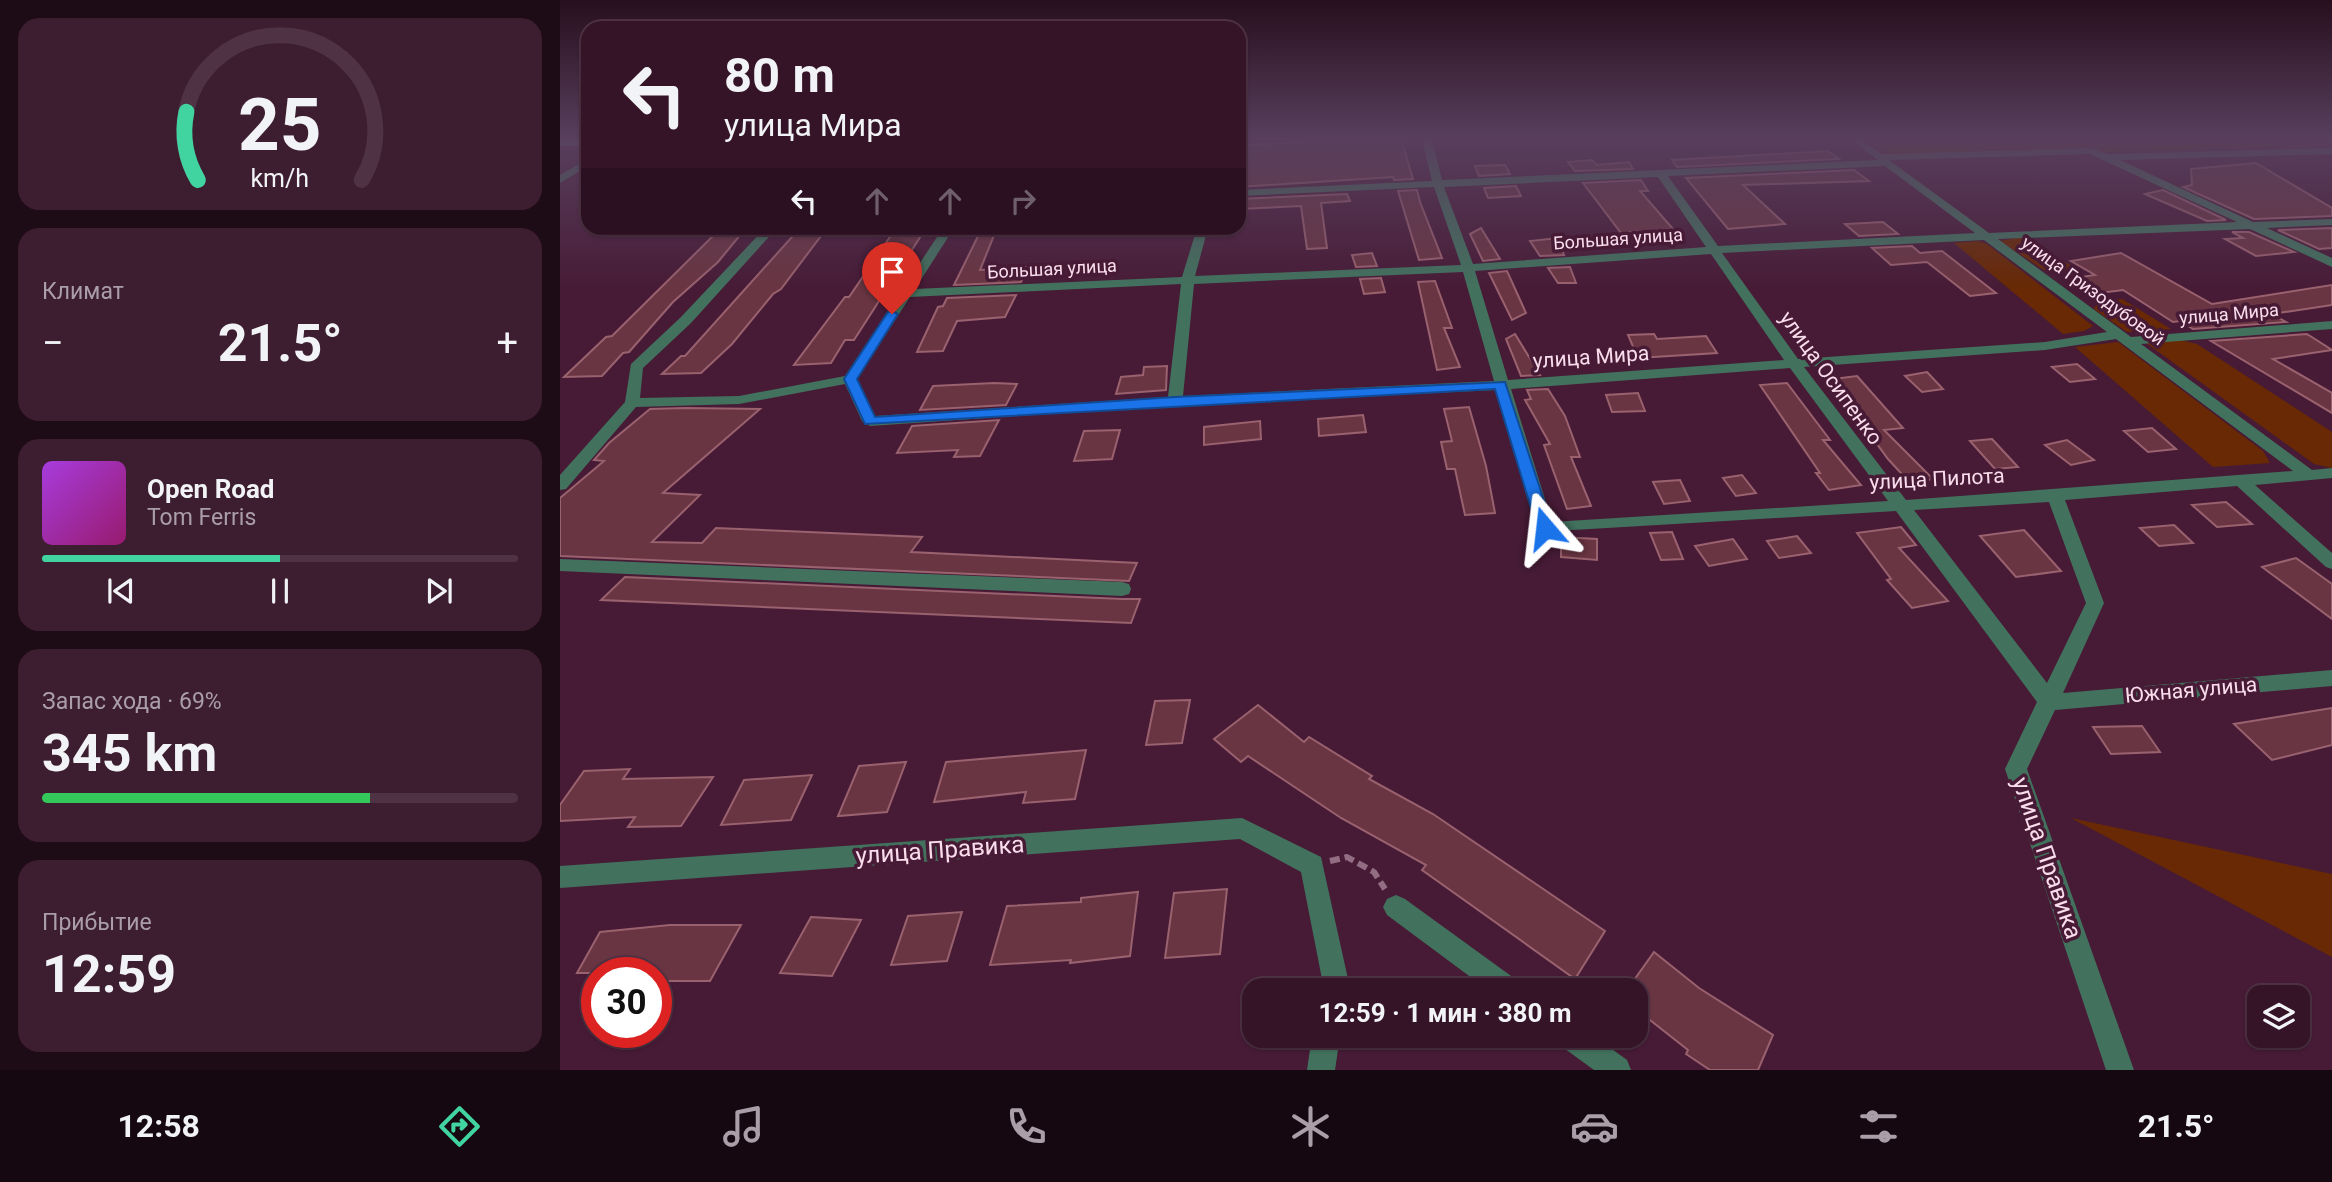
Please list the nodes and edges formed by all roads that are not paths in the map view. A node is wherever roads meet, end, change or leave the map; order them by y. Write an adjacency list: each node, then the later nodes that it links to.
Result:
1 (1340, 189): 6 (street)
2 (1439, 189): 15 (street)
3 (1671, 189): 13 (street, улица Осипенко)
4 (1921, 189): 12 (street, улица Гризодубовой)
5 (2175, 189): 8 (street)
6 (1246, 193)
7 (2332, 222): 8 (street, Большая улица)
8 (2252, 224): 12 (street, Большая улица); 14 (street)
9 (765, 235): 24 (street)
10 (943, 235): 17 (street)
11 (1200, 235): 16 (street)
12 (1987, 238): 13 (street, Большая улица); 19 (street, улица Гризодубовой)
13 (1713, 250): 15 (street, Большая улица); 20 (street, улица Осипенко)
14 (2332, 263)
15 (1468, 268): 16 (street, Большая улица); 22 (street)
16 (1188, 279): 17 (street, Большая улица); 23 (street)
17 (906, 293): 21 (street)
18 (2332, 325): 19 (street, улица Мира)
19 (2125, 337): 20 (street, улица Мира); 26 (street, улица Гризодубовой)
20 (1793, 363): 22 (street, улица Мира); 30 (street, улица Осипенко)
21 (850, 379): 23 (street, улица Мира); 24 (street)
22 (1500, 385): 23 (street, улица Мира); 30 (street, улица Пилота)
23 (1175, 401)
24 (632, 403): 28 (street)
25 (2332, 473): 26 (street, улица Пилота)
26 (2307, 474): 27 (street, улица Пилота)
27 (2241, 481): 29 (street, улица Пилота); 31 (street)
28 (560, 485)
29 (2055, 496): 30 (street, улица Пилота); 35 (street, улица Правика)
30 (1896, 504): 35 (street, улица Осипенко)
31 (2332, 563)
32 (560, 565): 33 (street)
33 (1122, 589)
34 (2332, 678): 35 (street, Южная улица)
35 (2049, 702): 44 (street, улица Правика)
36 (560, 877): 38 (street, улица Правика)
37 (1395, 907): 39 (street)
38 (1335, 978)
39 (1493, 978)
40 (1324, 1048): 42 (street)
41 (1587, 1048): 43 (street)
42 (1321, 1070)
43 (1617, 1070)
44 (2120, 1070)

